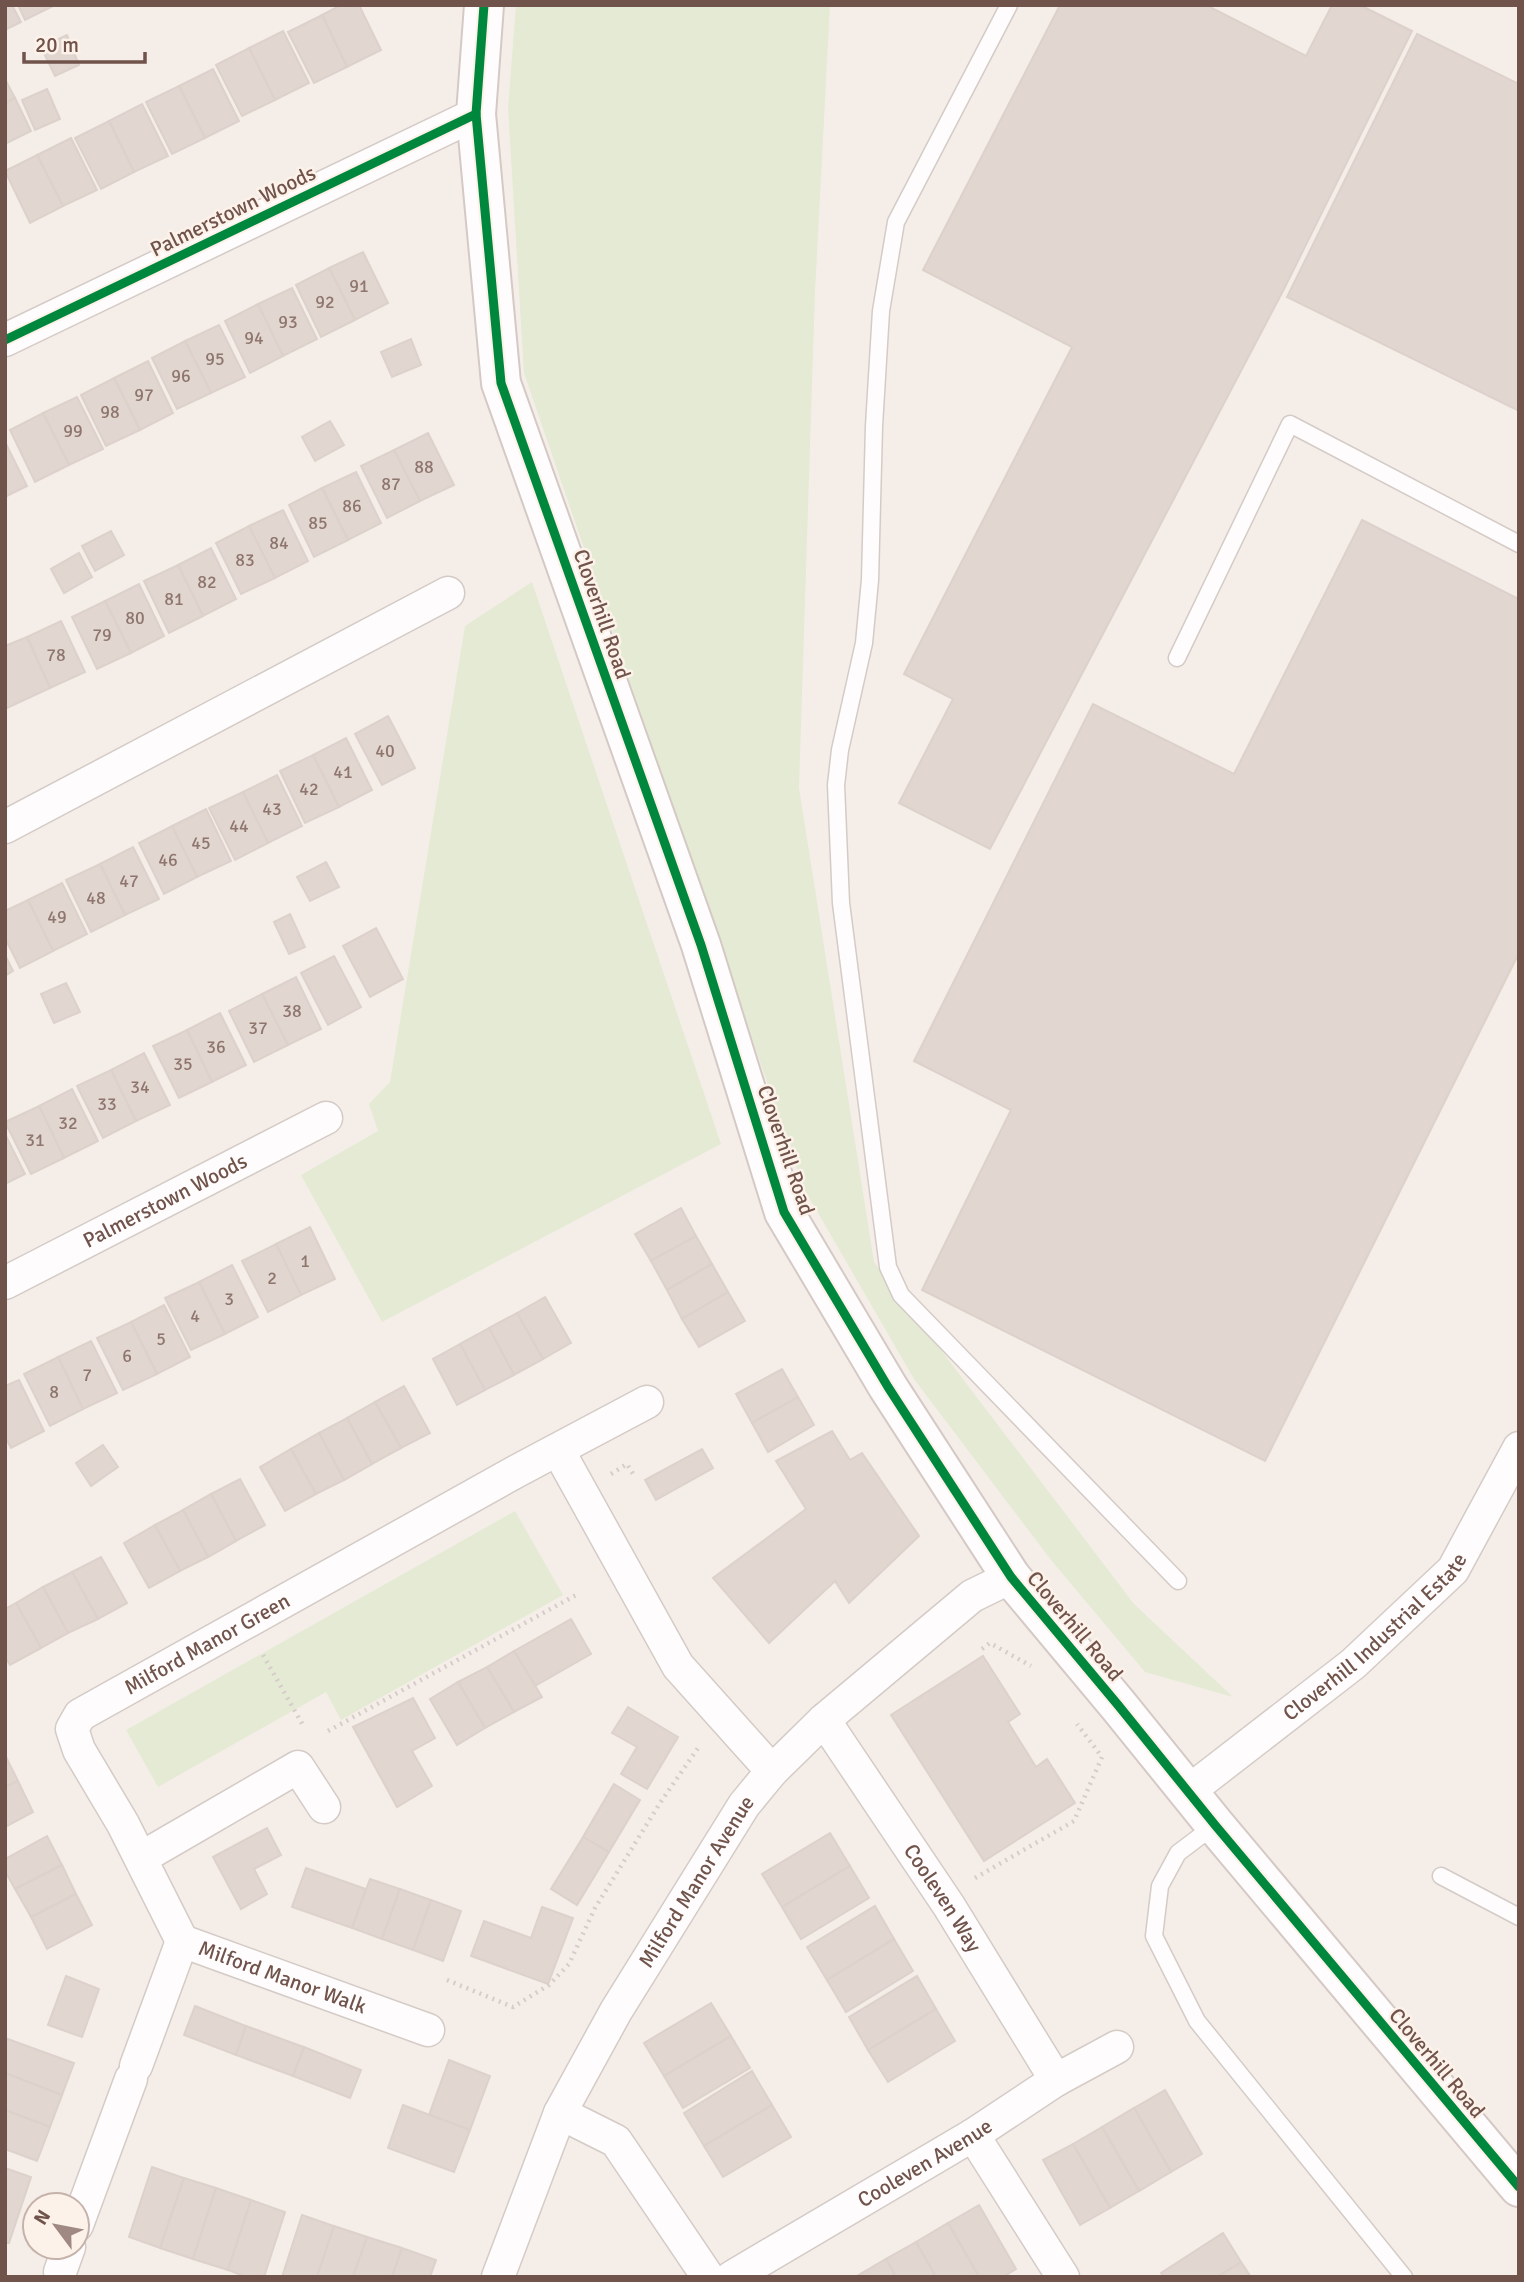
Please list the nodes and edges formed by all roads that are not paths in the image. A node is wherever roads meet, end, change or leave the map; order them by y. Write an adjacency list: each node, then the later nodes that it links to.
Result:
1 (484, 5): 3 (street, Cloverhill Road)
2 (1009, 5): 15 (lane)
3 (477, 114): 4 (street, Palmerstown Woods); 14 (street, Cloverhill Road)
4 (5, 340)
5 (1519, 544): 7 (lane)
6 (448, 593): 8 (street)
7 (1177, 658)
8 (5, 827)
9 (326, 1118): 10 (street, Palmerstown Woods)
10 (5, 1283)
11 (647, 1402): 13 (street, Milford Manor Green)
12 (1519, 1448): 18 (street, Cloverhill Industrial Estate)
13 (558, 1450): 17 (street); 21 (street, Milford Manor Green)
14 (1011, 1577): 16 (street, Milford Manor Avenue); 18 (street, Cloverhill Road)
15 (1178, 1581)
16 (824, 1720): 17 (street, Milford Manor Avenue); 27 (street, Cooleven Way)
17 (772, 1771): 28 (street, Milford Manor Avenue)
18 (1189, 1791): 20 (street, Cloverhill Road)
19 (324, 1807): 21 (street)
20 (1215, 1825): 30 (street, Cloverhill Road); 36 (lane)
21 (141, 1858): 24 (street, Milford Manor Green)
22 (1441, 1876): 23 (lane)
23 (1519, 1917)
24 (182, 1941): 25 (street, Milford Manor Walk); 31 (street, Milford Manor Walk)
25 (428, 2029)
26 (1117, 2046): 27 (street, Cooleven Avenue)
27 (1056, 2080): 29 (street, Cooleven Avenue)
28 (560, 2113): 32 (street, Milford Manor Avenue); 33 (street)
29 (973, 2135): 34 (street, Cooleven Avenue); 35 (street)
30 (1519, 2187)
31 (90, 2191)
32 (498, 2277)
33 (708, 2277)
34 (732, 2277)
35 (1063, 2277)
36 (1404, 2277)

